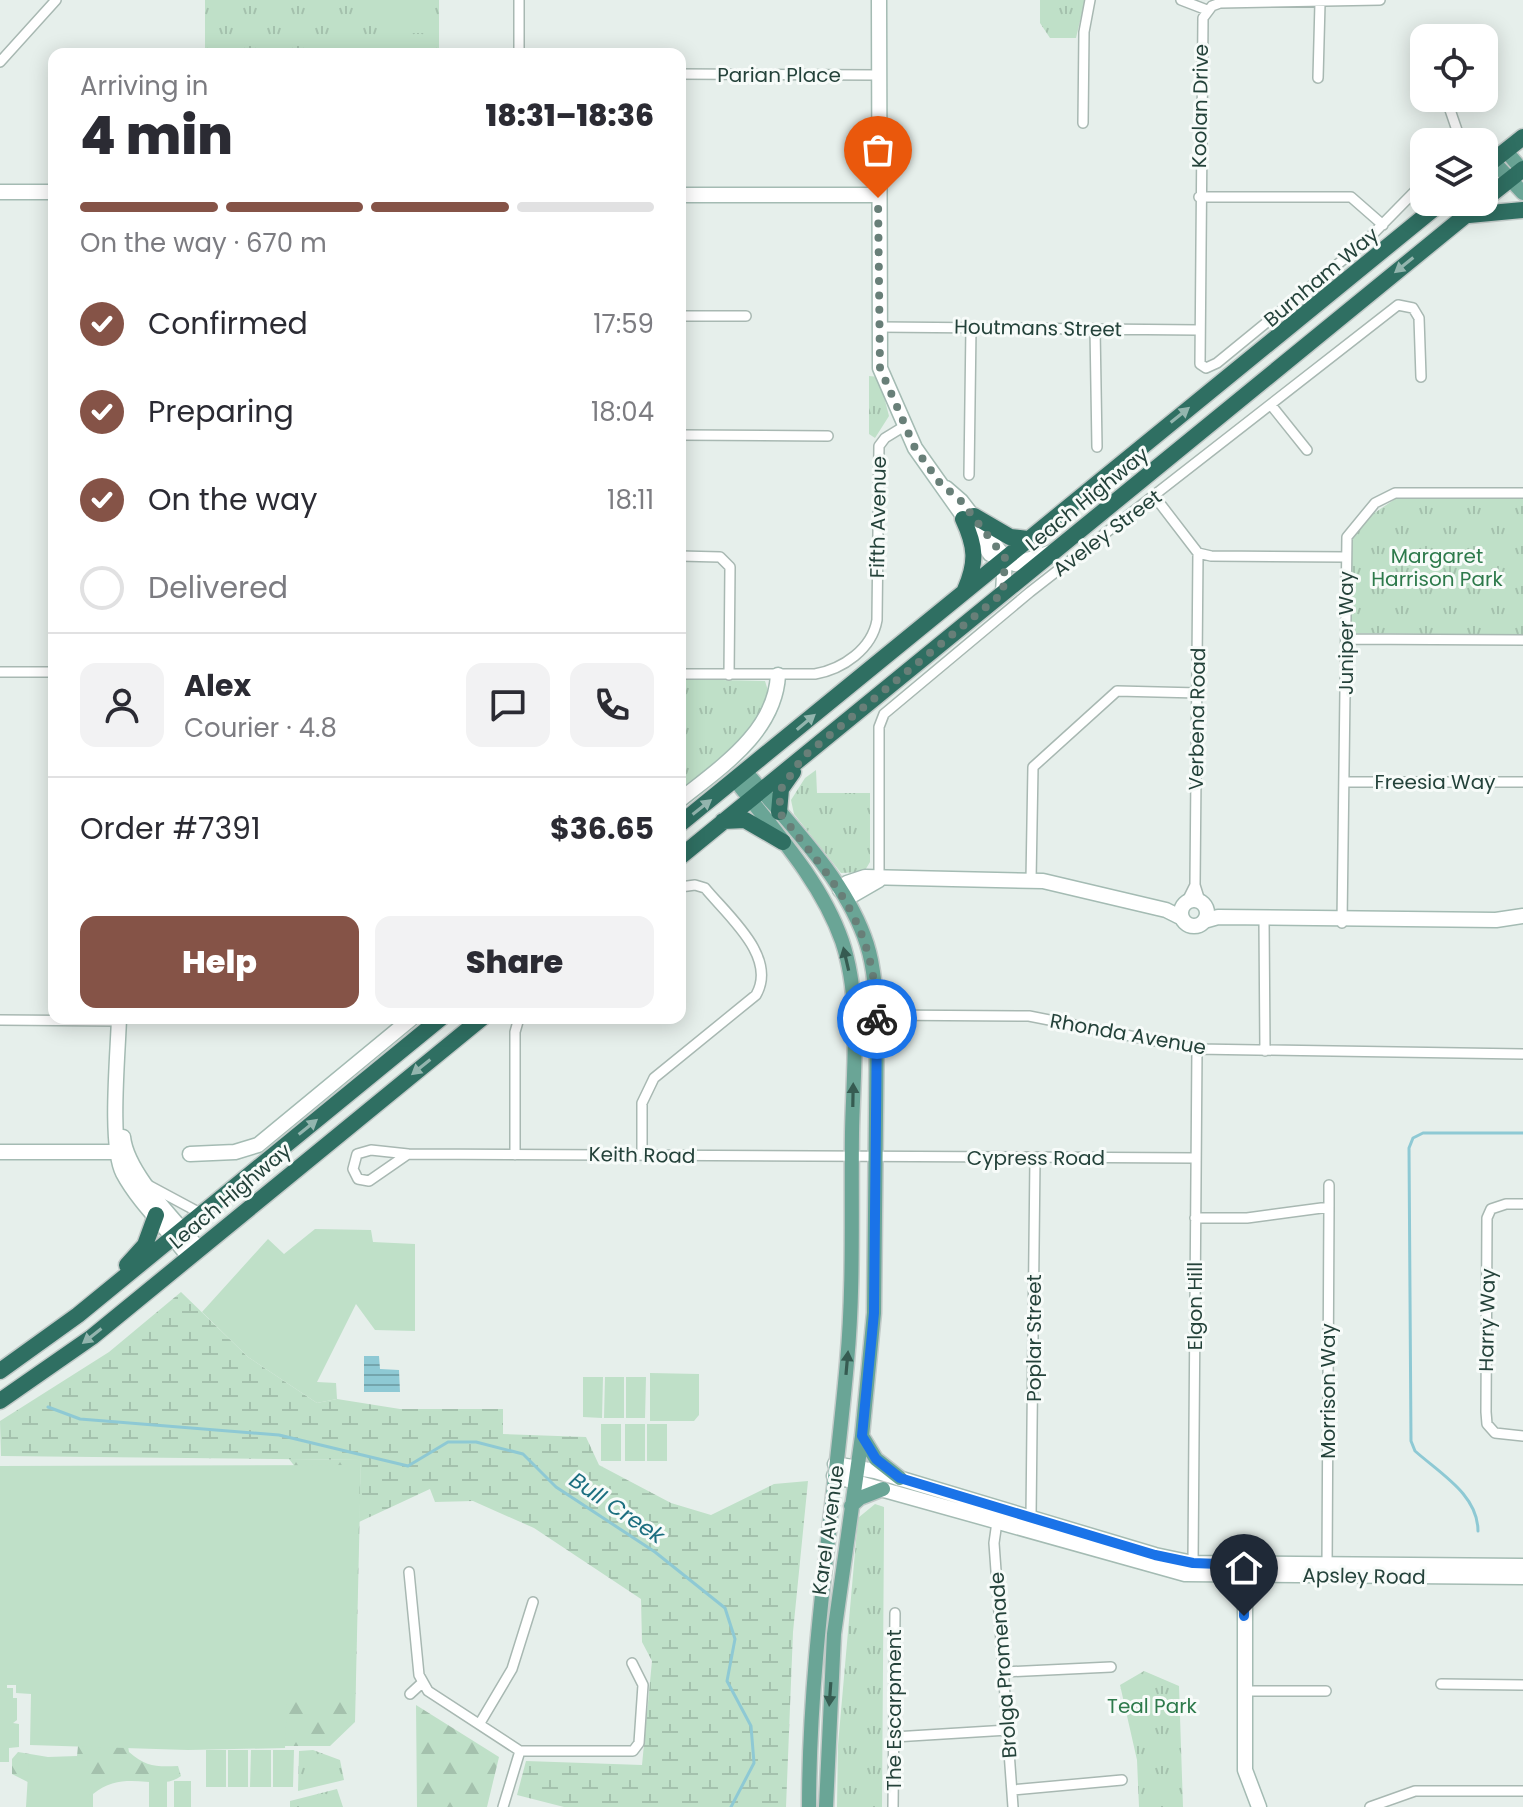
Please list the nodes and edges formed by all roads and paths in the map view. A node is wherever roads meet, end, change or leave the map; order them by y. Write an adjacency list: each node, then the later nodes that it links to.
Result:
1 (56, 0): 10 (street)
2 (519, 0): 9 (street)
3 (879, 0): 12 (street, Fifth Avenue)
4 (1090, 0): 14 (street)
5 (1181, 0): 8 (street)
6 (1380, 0): 7 (street)
7 (1320, 3): 8 (street); 13 (street)
8 (1207, 10): 25 (street, Koolan Drive)
9 (519, 48)
10 (0, 62)
11 (686, 74): 12 (street, Parian Place)
12 (878, 75): 24 (street, Fifth Avenue)
13 (1318, 78)
14 (1083, 123)
15 (1523, 137): 16 (highway)
16 (1498, 157)
17 (1498, 162): 18 (main road)
18 (1519, 172): 19 (highway, Leach Highway); 22 (main road)
19 (1498, 189)
20 (2, 192): 21 (street)
21 (48, 192)
22 (1523, 193)
23 (686, 195): 24 (street)
24 (878, 195): 34 (street, Fifth Avenue)
25 (1199, 197): 31 (street); 37 (street, Koolan Drive)
26 (1410, 197): 31 (street, Burnham Way)
27 (1523, 210): 28 (highway)
28 (1498, 213)
29 (1425, 216): 50 (highway, Leach Highway, one-way to 29)
30 (1465, 216): 51 (highway, Leach Highway, one-way to 51)
31 (1383, 225): 38 (street, Burnham Way)
32 (686, 316): 33 (street)
33 (746, 316)
34 (879, 327): 35 (street, Houtmans Street); 41 (street, Fifth Avenue)
35 (971, 327): 36 (street, Houtmans Street); 46 (street)
36 (1095, 328): 37 (street, Houtmans Street); 44 (street)
37 (1198, 330): 38 (street, Koolan Drive)
38 (1212, 366)
39 (1421, 377): 40 (street, Aveley Street)
40 (1271, 405): 45 (street); 48 (street, Aveley Street)
41 (903, 427): 49 (street, Fifth Avenue); 64 (street, Fifth Avenue)
42 (686, 435): 43 (street)
43 (828, 436)
44 (1097, 447)
45 (1307, 450)
46 (969, 475)
47 (1523, 493): 54 (street, Juniper Way)
48 (1155, 497): 52 (street); 77 (street, Aveley Street)
49 (968, 518): 50 (highway); 55 (street, Fifth Avenue); 56 (highway)
50 (1028, 539): 55 (highway, Leach Highway)
51 (1053, 552): 55 (street); 57 (highway, Leach Highway)
52 (1198, 553): 54 (street); 65 (street, Verbena Road)
53 (686, 556): 63 (street)
54 (1346, 557): 58 (street, Juniper Way)
55 (1005, 558): 56 (highway, Leach Highway); 57 (street)
56 (965, 592): 67 (highway, Leach Highway, one-way to 56)
57 (1003, 593): 66 (highway, Leach Highway)
58 (1346, 639): 59 (street); 68 (street, Juniper Way)
59 (1523, 640)
60 (0, 672): 61 (street)
61 (48, 672)
62 (686, 674): 63 (street)
63 (729, 675): 64 (street)
64 (778, 675): 70 (street)
65 (1198, 693): 78 (street); 82 (street, Verbena Road)
66 (803, 757): 71 (highway, Leach Highway); 72 (highway)
67 (740, 776): 71 (main road, Karel Avenue); 73 (highway, Leach Highway, one-way to 67)
68 (1346, 782): 69 (street, Freesia Way); 86 (street, Juniper Way)
69 (1523, 782)
70 (686, 795)
71 (755, 795): 72 (main road, Karel Avenue); 74 (highway, Leach Highway); 75 (main road, Karel Avenue)
72 (779, 812): 81 (main road, Karel Avenue)
73 (686, 819)
74 (723, 821): 75 (highway); 76 (highway, Leach Highway)
75 (783, 842): 79 (main road, Karel Avenue)
76 (686, 852)
77 (879, 880): 78 (street); 81 (street)
78 (1031, 880): 82 (street)
79 (812, 883): 81 (main road); 84 (main road, Karel Avenue)
80 (686, 886): 105 (street)
81 (840, 890): 84 (main road); 89 (main road, Karel Avenue)
82 (1197, 911): 85 (street)
83 (1523, 916): 87 (street)
84 (832, 917): 106 (main road, Karel Avenue, one-way to 84)
85 (1264, 919): 86 (street); 98 (street)
86 (1342, 920): 87 (street)
87 (1496, 920): 88 (street)
88 (1523, 924)
89 (877, 1015): 97 (street, Rhonda Avenue); 107 (main road, Karel Avenue)
90 (0, 1020): 91 (street)
91 (48, 1020)
92 (119, 1024): 100 (street)
93 (405, 1024): 102 (street)
94 (434, 1024): 114 (highway, Leach Highway, one-way to 94)
95 (475, 1024): 118 (highway, Leach Highway, one-way to 118)
96 (517, 1024): 104 (street)
97 (1197, 1049): 98 (street, Rhonda Avenue); 109 (street, Elgon Hill)
98 (1265, 1051): 99 (street, Rhonda Avenue)
99 (1523, 1054)
100 (120, 1149): 101 (street); 110 (street); 115 (street)
101 (0, 1152)
102 (190, 1154)
103 (408, 1154): 103 (street, Keith Road); 104 (street, Keith Road)
104 (515, 1155): 105 (street, Keith Road)
105 (642, 1155): 106 (street, Keith Road)
106 (852, 1158): 107 (street, Keith Road); 124 (main road, Karel Avenue, one-way to 106)
107 (876, 1158): 108 (street, Cypress Road); 122 (main road, Karel Avenue)
108 (1035, 1158): 109 (street, Cypress Road); 129 (street, Poplar Street)
109 (1195, 1158): 116 (street, Elgon Hill)
110 (148, 1185): 114 (street); 117 (street)
111 (1329, 1185): 113 (street, Morrison Way)
112 (1523, 1204): 123 (street, Harry Way)
113 (1329, 1207): 116 (street); 134 (street, Morrison Way)
114 (202, 1214): 117 (highway, Leach Highway)
115 (156, 1215): 117 (street); 119 (highway)
116 (1195, 1218): 131 (street, Elgon Hill)
117 (179, 1234): 118 (street); 119 (highway, Leach Highway)
118 (193, 1252): 121 (highway, Leach Highway, one-way to 121)
119 (78, 1315): 120 (highway, Leach Highway)
120 (0, 1371)
121 (0, 1401)
122 (862, 1436): 125 (main road, Karel Avenue); 126 (main road)
123 (1523, 1436)
124 (835, 1470): 125 (street, Apsley Road); 156 (main road, Karel Avenue)
125 (856, 1474): 126 (street, Apsley Road); 127 (street, Apsley Road); 128 (main road, Karel Avenue)
126 (900, 1478): 129 (street, Apsley Road)
127 (883, 1489): 128 (main road); 130 (street, Apsley Road)
128 (851, 1506): 157 (main road, Karel Avenue, one-way to 157)
129 (1031, 1517): 131 (street, Apsley Road)
130 (997, 1522): 133 (street, Apsley Road); 141 (street, Brolga Promenade)
131 (1193, 1563): 133 (street, Apsley Road)
132 (1523, 1566): 134 (street, Apsley Road)
133 (1245, 1570): 134 (street, Apsley Road); 145 (street)
134 (1327, 1570): 136 (street, Apsley Road)
135 (409, 1572): 142 (street)
136 (1523, 1577)
137 (533, 1602): 148 (street)
138 (895, 1613): 150 (street, The Escarpment)
139 (632, 1663): 151 (street)
140 (1111, 1667): 141 (street)
141 (1004, 1672): 149 (street, Brolga Promenade)
142 (423, 1682): 147 (street); 148 (street)
143 (1441, 1684): 144 (street)
144 (1523, 1685)
145 (1244, 1691): 146 (street); 160 (street)
146 (1326, 1691)
147 (410, 1694)
148 (480, 1723): 151 (street)
149 (1008, 1730): 150 (street); 153 (street, Brolga Promenade)
150 (894, 1737): 158 (street, The Escarpment)
151 (520, 1751): 155 (street)
152 (1122, 1780): 153 (street)
153 (1012, 1790): 159 (street, Brolga Promenade)
154 (1523, 1791): 161 (street)
155 (503, 1807)
156 (809, 1807)
157 (826, 1807)
158 (893, 1807)
159 (1013, 1807)
160 (1259, 1807)
161 (1370, 1807)

